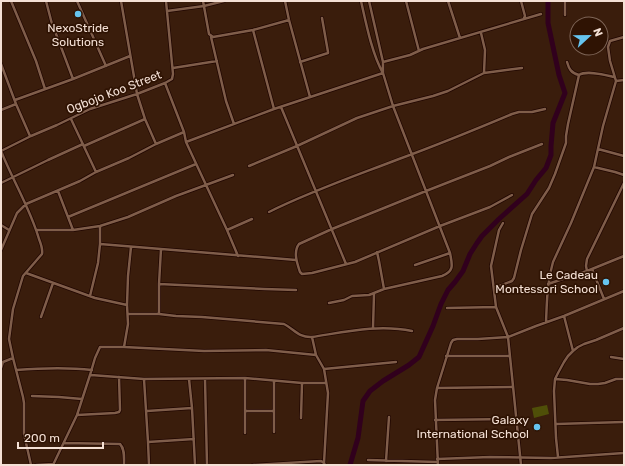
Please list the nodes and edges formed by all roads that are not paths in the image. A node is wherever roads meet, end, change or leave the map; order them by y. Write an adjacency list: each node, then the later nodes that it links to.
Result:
1 (11, 1): 45 (street)
2 (46, 1): 41 (street)
3 (76, 1): 34 (street)
4 (121, 1): 28 (street)
5 (166, 1): 16 (street, Ogbojo Koo Street)
6 (203, 1): 15 (street)
7 (224, 1): 15 (street)
8 (285, 1): 21 (street)
9 (361, 1): 37 (street)
10 (369, 1): 31 (street)
11 (406, 1): 27 (street)
12 (448, 1): 26 (street)
13 (521, 1): 20 (street)
14 (565, 1): 18 (street)
15 (204, 6): 16 (street); 24 (street)
16 (167, 11): 35 (street, Ogbojo Koo Street)
17 (541, 14): 20 (street)
18 (564, 15)
19 (322, 18): 30 (street)
20 (524, 18): 23 (street)
21 (289, 20): 22 (street); 30 (street)
22 (253, 30): 24 (street); 51 (street)
23 (481, 32): 26 (street); 38 (street)
24 (211, 36): 29 (street)
25 (624, 36): 40 (street)
26 (460, 38): 27 (street)
27 (419, 51): 31 (street)
28 (130, 56): 34 (street); 46 (street)
29 (217, 61): 35 (street); 56 (street)
30 (300, 62): 47 (street)
31 (383, 62): 37 (street)
32 (567, 62): 39 (street)
33 (1, 65): 48 (street)
34 (106, 66): 41 (street)
35 (173, 68): 44 (street, Ogbojo Koo Street)
36 (522, 68): 38 (street)
37 (383, 72): 47 (street); 49 (street)
38 (484, 74): 49 (street)
39 (579, 75): 40 (street); 114 (street)
40 (614, 77): 43 (street)
41 (73, 79): 45 (street)
42 (624, 80): 43 (street)
43 (616, 81): 64 (street)
44 (165, 83): 46 (street, Ogbojo Koo Street); 57 (street)
45 (45, 89): 48 (street)
46 (137, 94): 54 (street, Ogbojo Koo Street); 55 (street)
47 (310, 97): 50 (street)
48 (16, 102): 52 (street); 58 (street)
49 (393, 106): 63 (street); 66 (street)
50 (280, 107): 51 (street); 63 (street)
51 (274, 109): 56 (street)
52 (1, 110)
53 (545, 110): 66 (street)
54 (71, 119): 58 (street, Ogbojo Koo Street); 62 (street)
55 (145, 119): 60 (street); 62 (street)
56 (234, 124): 59 (street)
57 (184, 132): 59 (street); 60 (street)
58 (30, 136): 65 (street, Ogbojo Koo Street)
59 (186, 142): 68 (street)
60 (156, 144): 71 (street)
61 (542, 144): 80 (street)
62 (84, 145): 71 (street); 74 (street)
63 (297, 146): 69 (street); 78 (street)
64 (598, 149): 67 (street); 70 (street)
65 (1, 151): 74 (street, Ogbojo Koo Street)
66 (412, 154): 78 (street); 80 (street)
67 (624, 156)
68 (196, 164): 77 (street); 84 (street)
69 (250, 166)
70 (594, 167): 73 (street); 113 (street)
71 (96, 172): 79 (street)
72 (233, 174): 77 (street)
73 (624, 175)
74 (13, 178): 75 (street); 82 (street, Ogbojo Koo Street)
75 (1, 183)
76 (624, 183): 109 (street)
77 (206, 185): 88 (street); 94 (street)
78 (316, 190): 83 (street); 90 (street)
79 (58, 191): 82 (street); 84 (street)
80 (426, 191): 89 (street); 90 (street)
81 (512, 195): 89 (street)
82 (26, 204): 91 (street); 92 (street, Ogbojo Koo Street)
83 (269, 212)
84 (68, 217): 93 (street)
85 (252, 219): 94 (street)
86 (503, 223): 114 (street)
87 (1, 225): 91 (street)
88 (100, 226): 93 (street); 97 (street)
89 (440, 226): 101 (street); 102 (street)
90 (332, 229): 105 (street); 106 (street)
91 (9, 230): 96 (street)
92 (36, 230): 93 (street); 110 (street, Ogbojo Koo Street)
93 (73, 230)
94 (227, 230): 103 (street)
95 (1, 240): 96 (street)
96 (5, 240): 100 (street)
97 (100, 244): 98 (street); 119 (street)
98 (130, 247): 99 (street); 122 (street)
99 (161, 249): 103 (street); 112 (street)
100 (1, 250)
101 (376, 252): 106 (street); 115 (street)
102 (450, 253): 107 (street); 115 (street)
103 (238, 256): 105 (street)
104 (624, 256): 108 (street)
105 (296, 260): 106 (street)
106 (346, 264)
107 (415, 265)
108 (592, 269): 109 (street); 120 (street)
109 (587, 271): 113 (street)
110 (26, 272): 111 (street); 141 (street)
111 (53, 283): 119 (street); 128 (street)
112 (159, 284): 116 (street); 126 (street)
113 (548, 284): 129 (street)
114 (494, 288): 123 (street)
115 (384, 289): 118 (street)
116 (296, 290)
117 (624, 291): 120 (street)
118 (374, 294): 121 (street); 130 (street)
119 (90, 296): 122 (street)
120 (604, 299): 127 (street)
121 (328, 303)
122 (127, 305): 125 (street)
123 (496, 307): 124 (street); 134 (street)
124 (447, 308)
125 (128, 314): 126 (street); 135 (street)
126 (159, 314): 133 (street)
127 (564, 316): 129 (street); 136 (street)
128 (41, 317)
129 (546, 322): 134 (street)
130 (372, 328): 132 (street); 133 (street)
131 (624, 328): 136 (street)
132 (412, 330)
133 (312, 337): 137 (street)
134 (508, 337): 138 (street); 139 (street)
135 (124, 347): 137 (street); 147 (street)
136 (573, 351): 154 (street)
137 (316, 355): 145 (street)
138 (446, 356): 139 (street); 160 (street)
139 (510, 356): 159 (street)
140 (611, 357): 142 (street)
141 (13, 358): 144 (street); 146 (street)
142 (624, 359)
143 (396, 362): 145 (street)
144 (1, 368)
145 (324, 368): 158 (street)
146 (16, 370): 147 (street); 187 (street)
147 (92, 370): 148 (street)
148 (90, 375): 149 (street); 162 (street)
149 (119, 377): 151 (street); 167 (street)
150 (245, 378): 153 (street); 156 (street); 165 (street)
151 (144, 379): 152 (street); 164 (street)
152 (189, 379): 153 (street); 163 (street)
153 (205, 379): 192 (street)
154 (555, 379): 155 (street); 173 (street)
155 (624, 379)
156 (274, 381): 157 (street); 166 (street)
157 (302, 383): 158 (street); 169 (street)
158 (326, 383): 186 (street)
159 (512, 387): 160 (street); 170 (street)
160 (437, 388): 171 (street)
161 (32, 396): 162 (street)
162 (82, 399): 167 (street)
163 (192, 408): 164 (street); 176 (street)
164 (147, 411): 177 (street)
165 (245, 411): 166 (street); 175 (street)
166 (274, 412): 174 (street)
167 (77, 414): 178 (street)
168 (389, 417): 183 (street)
169 (301, 418)
170 (516, 419): 171 (street); 180 (street)
171 (435, 420): 184 (street)
172 (624, 422): 173 (street)
173 (556, 424): 181 (street)
174 (274, 432)
175 (245, 433)
176 (194, 440): 177 (street); 191 (street)
177 (148, 442): 190 (street)
178 (64, 444): 185 (street); 189 (street)
179 (624, 453): 181 (street)
180 (520, 457): 181 (street); 184 (street); 195 (street)
181 (558, 457)
182 (368, 460): 183 (street)
183 (386, 461): 184 (street)
184 (438, 462)
185 (53, 464): 188 (street)
186 (325, 464): 194 (street)
187 (31, 465)
188 (36, 465)
189 (124, 465)
190 (149, 465)
191 (195, 465)
192 (207, 465)
193 (253, 465): 194 (street)
194 (269, 465)
195 (521, 465)

